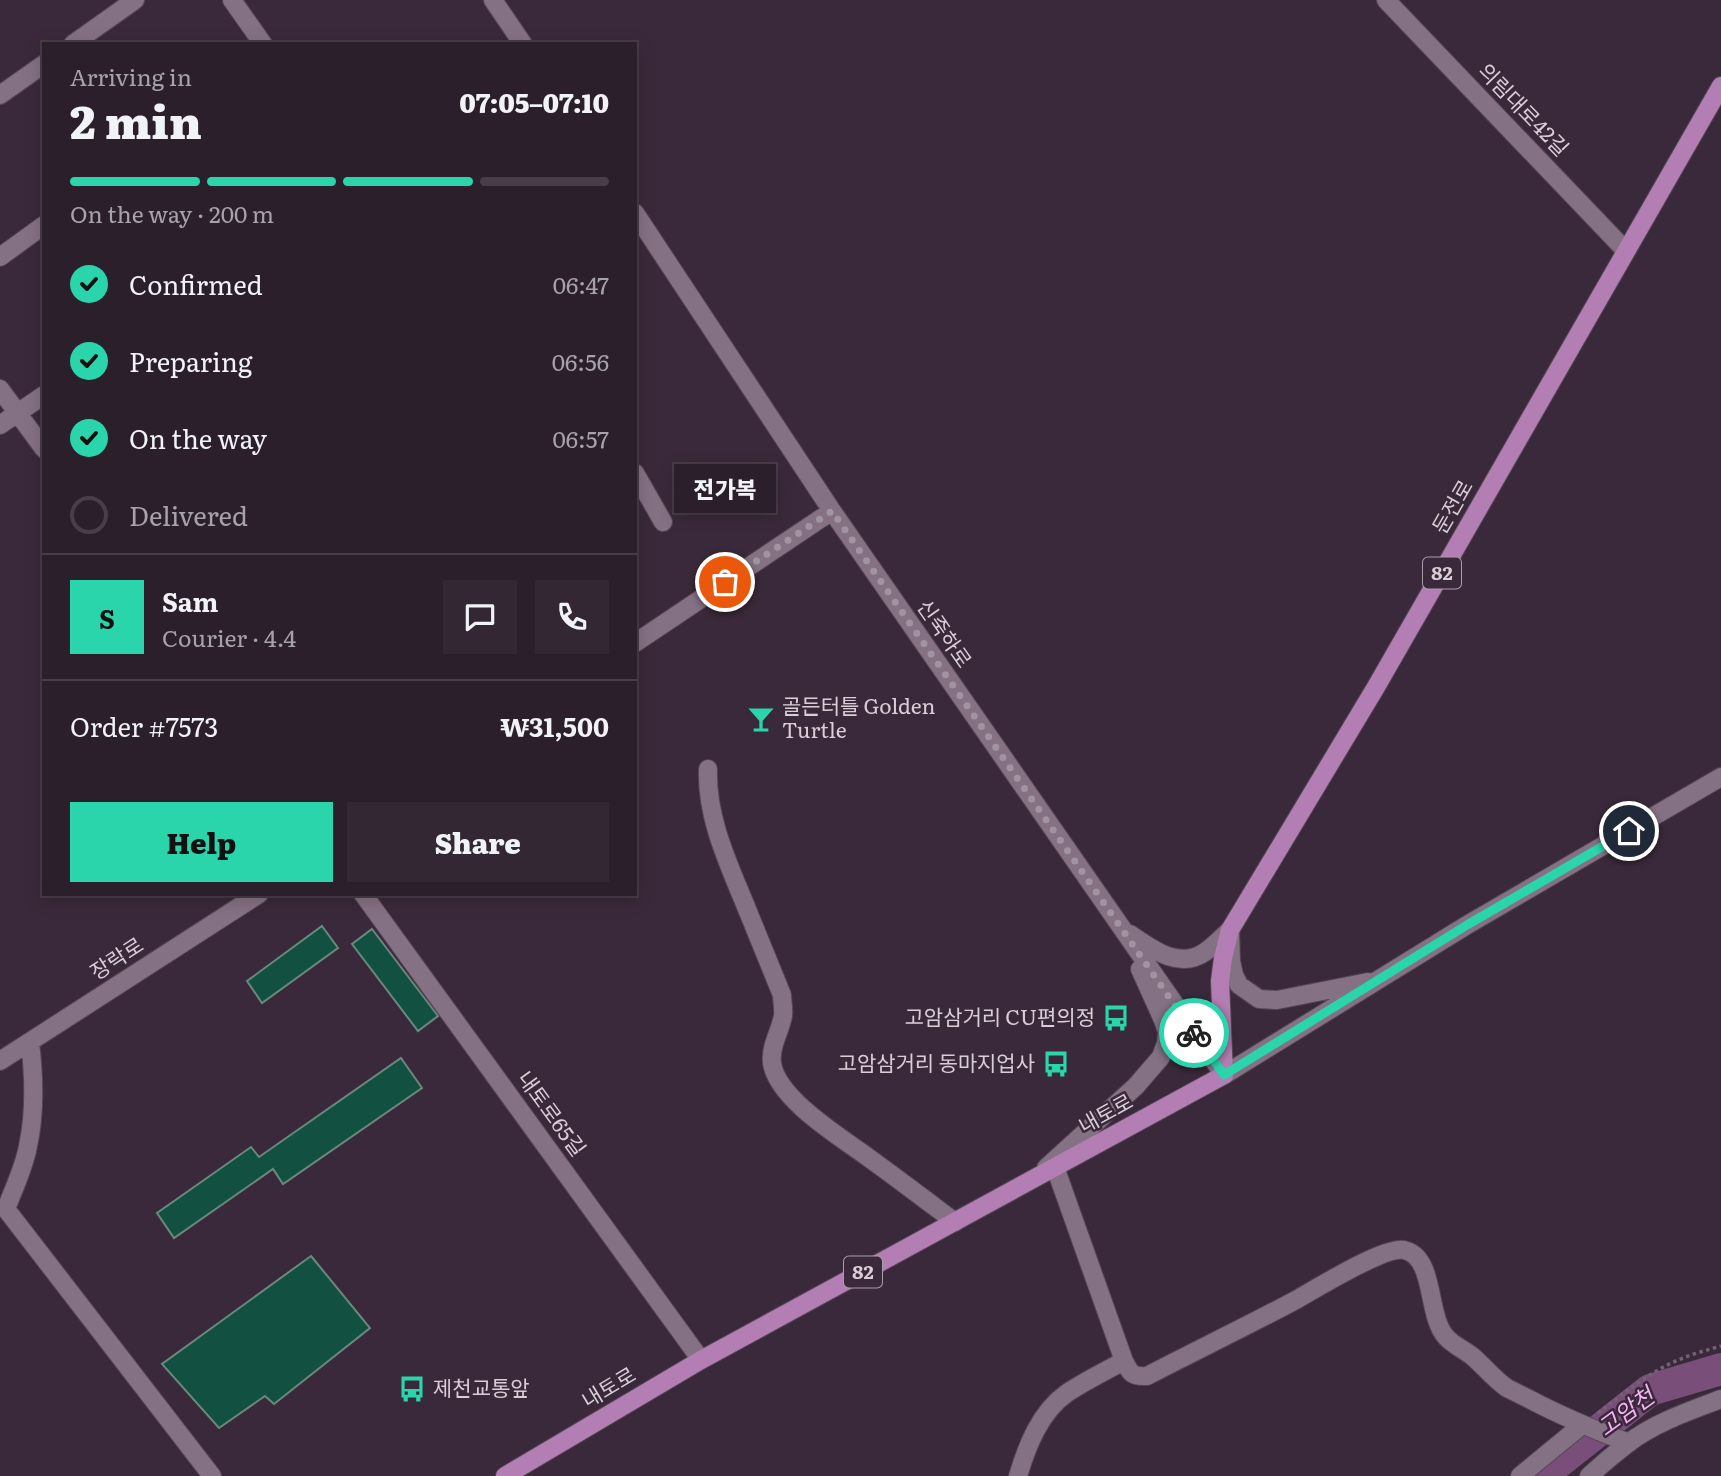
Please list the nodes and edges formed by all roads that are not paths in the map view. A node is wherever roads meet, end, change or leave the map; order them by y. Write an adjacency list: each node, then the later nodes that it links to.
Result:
1 (135, 0): 5 (street)
2 (232, 0): 6 (street)
3 (493, 0): 7 (street)
4 (1386, 0): 13 (street, 의림대로42길)
5 (76, 42)
6 (262, 42)
7 (522, 42)
8 (42, 65): 10 (street)
9 (1721, 86): 13 (main road, 둔전로 / 82)
10 (0, 95)
11 (637, 216): 21 (street, 신죽하로)
12 (42, 226): 14 (street)
13 (1626, 251): 29 (main road, 둔전로 / 82)
14 (0, 257)
15 (0, 388): 17 (street)
16 (42, 396): 17 (street)
17 (18, 413): 18 (street); 19 (street)
18 (0, 425)
19 (42, 446)
20 (637, 476): 22 (street)
21 (832, 511): 23 (street); 28 (street, 신죽하로)
22 (663, 522)
23 (637, 638)
24 (708, 769): 36 (street)
25 (1721, 777): 30 (street, 내토로)
26 (256, 896): 31 (street, 장락로)
27 (364, 896): 37 (street, 내토로65길)
28 (1121, 928): 29 (street); 33 (street, 신죽하로); 35 (street)
29 (1230, 930): 30 (street); 33 (main road, 둔전로 / 82)
30 (1378, 980): 33 (street, 내토로)
31 (30, 1042): 32 (street, 장락로); 42 (street)
32 (0, 1061)
33 (1224, 1075): 34 (main road, 내토로 / 82)
34 (1055, 1167): 35 (main road, 내토로 / 82); 38 (street)
35 (1034, 1179): 36 (main road, 내토로 / 82)
36 (955, 1222): 37 (main road, 내토로 / 82)
37 (701, 1360): 43 (main road, 내토로 / 82)
38 (1124, 1360): 40 (street); 44 (street)
39 (1721, 1399): 41 (street)
40 (1585, 1426): 41 (street); 45 (street)
41 (1629, 1443): 46 (street)
42 (212, 1476)
43 (505, 1476)
44 (1018, 1476)
45 (1520, 1476)
46 (1589, 1476)

